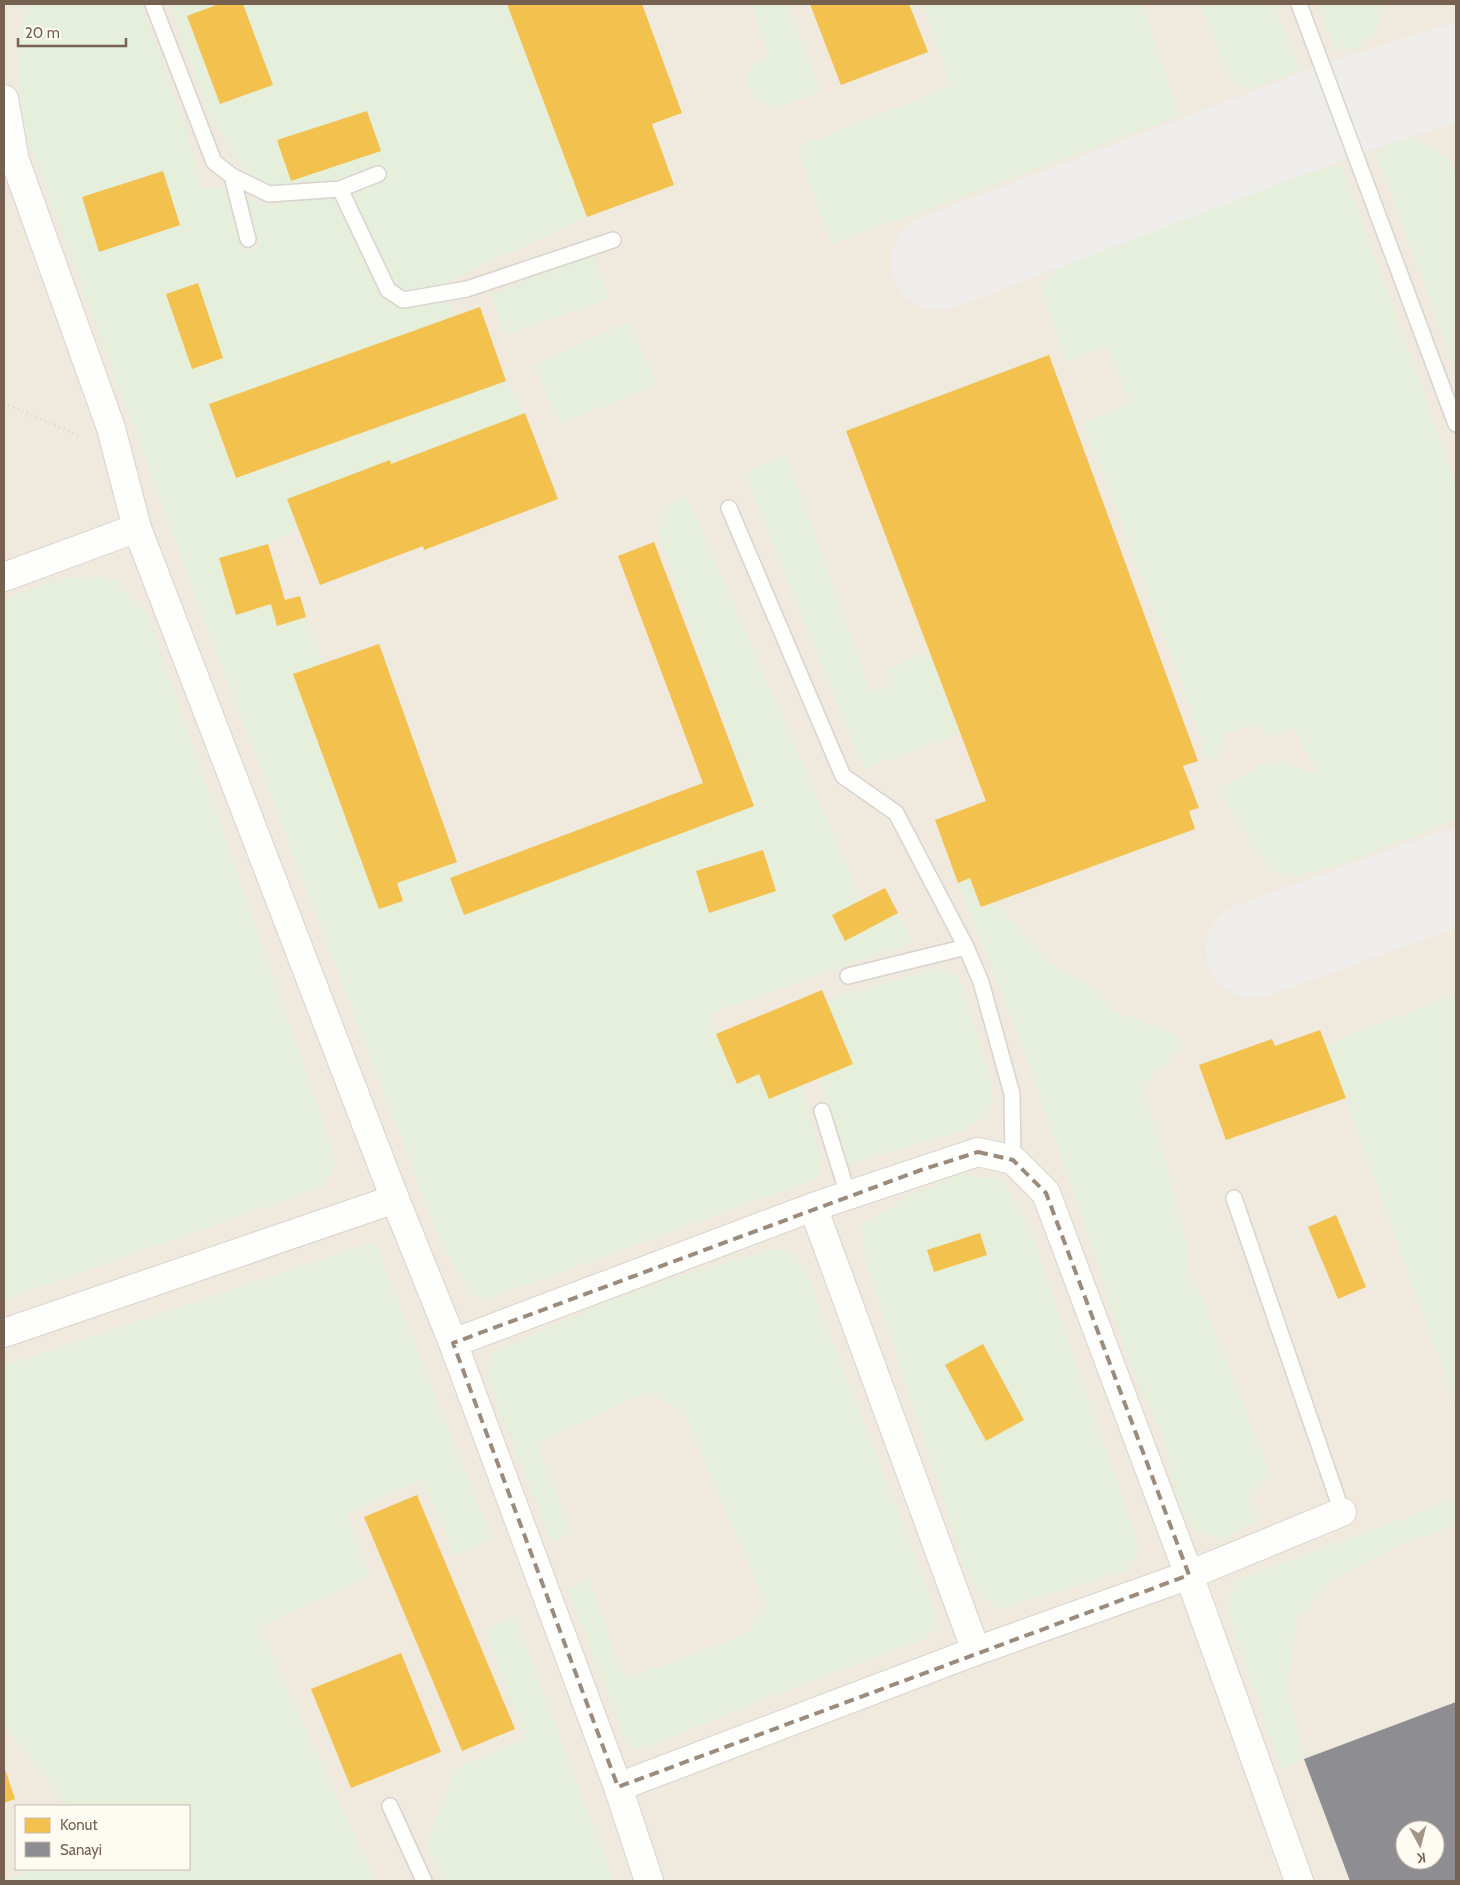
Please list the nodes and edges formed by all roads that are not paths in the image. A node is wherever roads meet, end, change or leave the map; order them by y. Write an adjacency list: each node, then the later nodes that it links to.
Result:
1 (153, 4): 7 (lane)
2 (1299, 4): 11 (lane)
3 (4, 99): 5 (street)
4 (4, 138): 5 (street)
5 (16, 164): 13 (street)
6 (378, 174): 8 (lane)
7 (232, 176): 8 (lane); 9 (lane)
8 (340, 189): 10 (lane)
9 (248, 239)
10 (613, 240)
11 (1456, 424)
12 (729, 508): 15 (lane)
13 (137, 528): 14 (street); 21 (street)
14 (4, 578)
15 (966, 947): 16 (lane); 18 (lane)
16 (848, 976)
17 (822, 1111): 19 (lane)
18 (1013, 1160): 19 (street); 26 (street)
19 (848, 1195): 22 (street)
20 (1234, 1198): 25 (lane)
21 (395, 1199): 23 (street); 24 (street)
22 (813, 1207): 24 (street); 27 (street)
23 (4, 1334)
24 (453, 1343): 28 (street)
25 (1342, 1512): 26 (street)
26 (1189, 1575): 27 (street); 32 (street)
27 (976, 1651): 28 (street)
28 (618, 1788): 31 (street)
29 (390, 1806): 30 (lane)
30 (424, 1881)
31 (649, 1881)
32 (1299, 1881)

